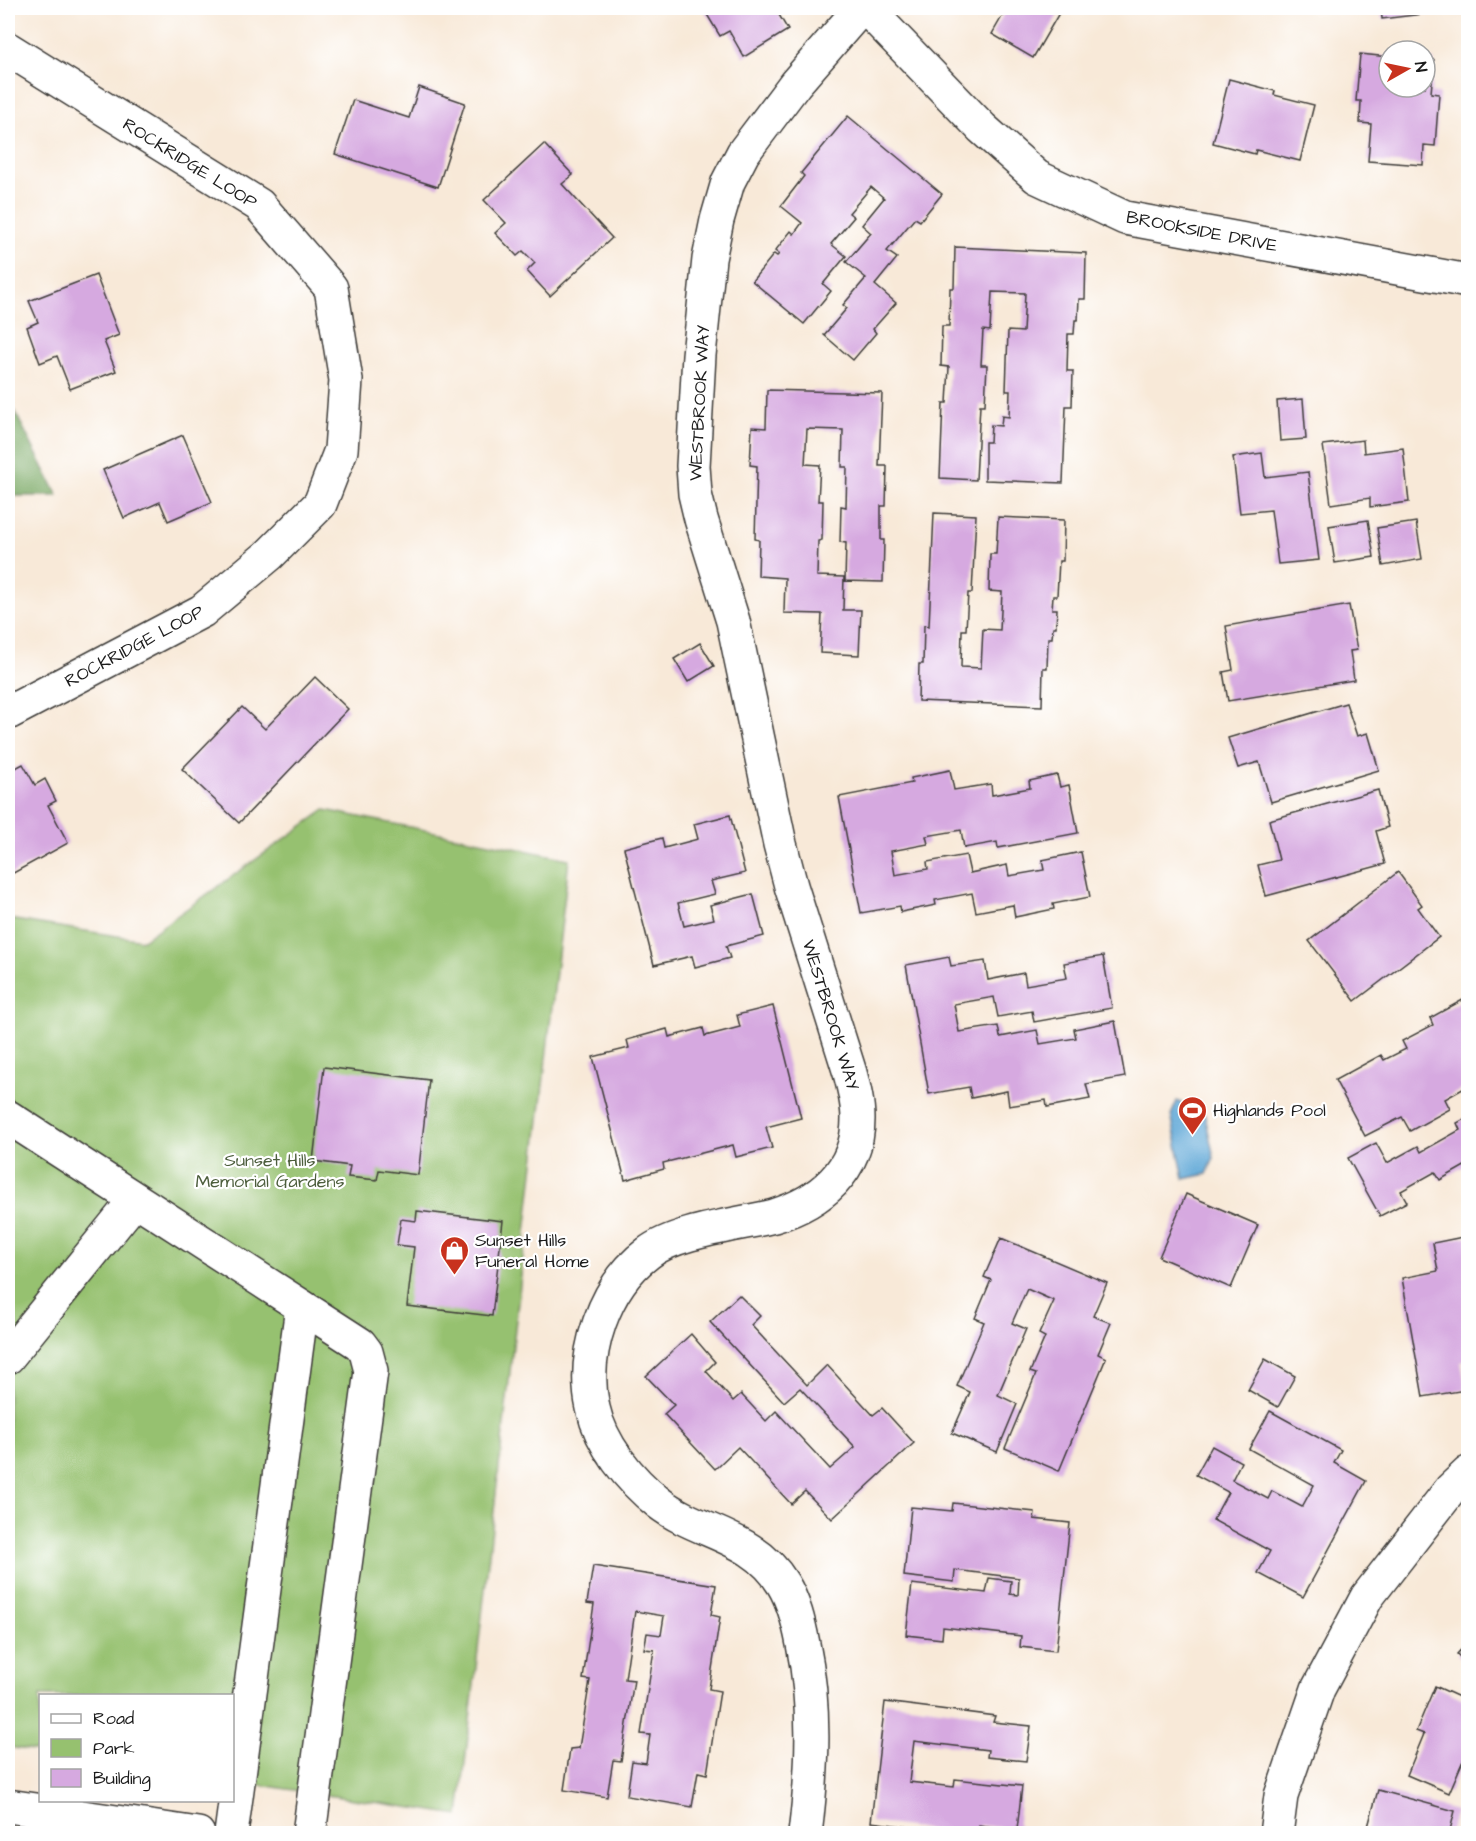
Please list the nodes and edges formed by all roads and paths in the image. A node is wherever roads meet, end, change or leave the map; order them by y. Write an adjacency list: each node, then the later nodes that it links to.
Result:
1 (878, 12): 3 (street, BROOKSIDE DRIVE); 14 (street, WESTBROOK WAY)
2 (8, 49): 4 (street, ROCKRIDGE LOOP)
3 (1468, 280)
4 (8, 713)
5 (8, 1117): 6 (street)
6 (135, 1200): 7 (street); 8 (street)
7 (302, 1307): 12 (street); 13 (street)
8 (8, 1357)
9 (1468, 1473): 15 (street)
10 (8, 1806): 11 (street)
11 (198, 1833)
12 (231, 1833)
13 (309, 1833)
14 (805, 1833)
15 (1276, 1833)

